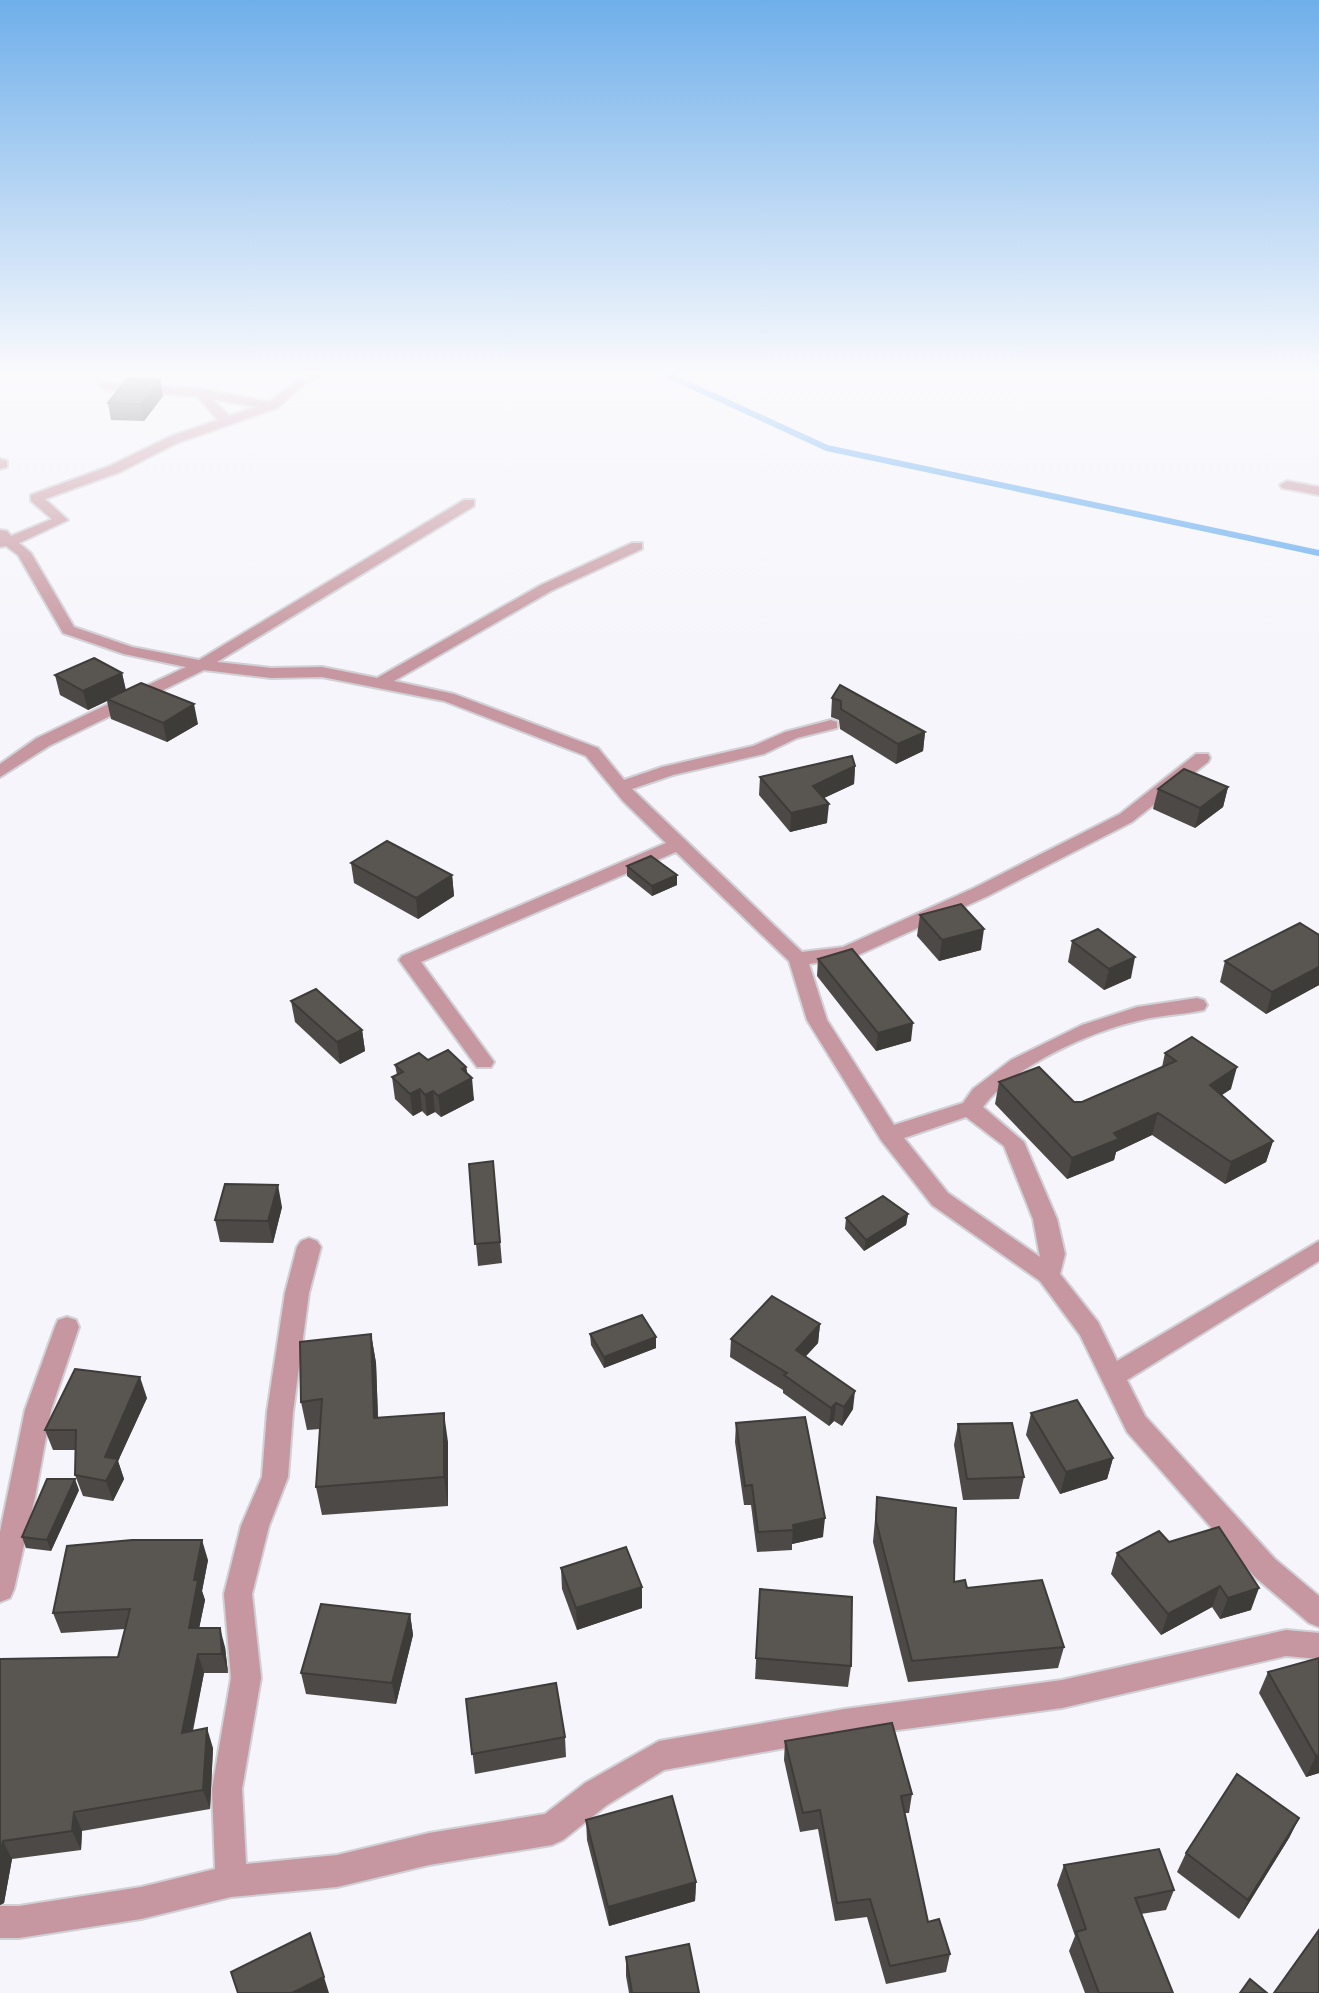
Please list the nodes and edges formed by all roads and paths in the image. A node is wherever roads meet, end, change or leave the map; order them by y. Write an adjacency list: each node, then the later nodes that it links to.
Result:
1 (117, 468): 5 (street)
2 (1287, 485): 3 (street)
3 (1319, 491)
4 (469, 503): 7 (street)
5 (3, 539): 7 (street)
6 (637, 546): 8 (street)
7 (202, 665): 8 (street); 11 (street)
8 (378, 684): 12 (street)
9 (831, 725): 12 (street)
10 (1202, 758): 14 (street)
11 (0, 772)
12 (621, 787): 13 (street)
13 (679, 844): 14 (street); 16 (street)
14 (798, 959): 18 (street)
15 (1197, 1005): 17 (street)
16 (484, 1062)
17 (970, 1109): 18 (street); 21 (street)
18 (889, 1135): 21 (street)
19 (309, 1247): 27 (street)
20 (1319, 1250): 23 (street)
21 (1048, 1275): 23 (street)
22 (67, 1327): 24 (street)
23 (1113, 1376): 25 (street)
24 (0, 1589)
25 (1319, 1614)
26 (1319, 1646): 27 (street)
27 (231, 1881): 28 (street)
28 (0, 1922)

